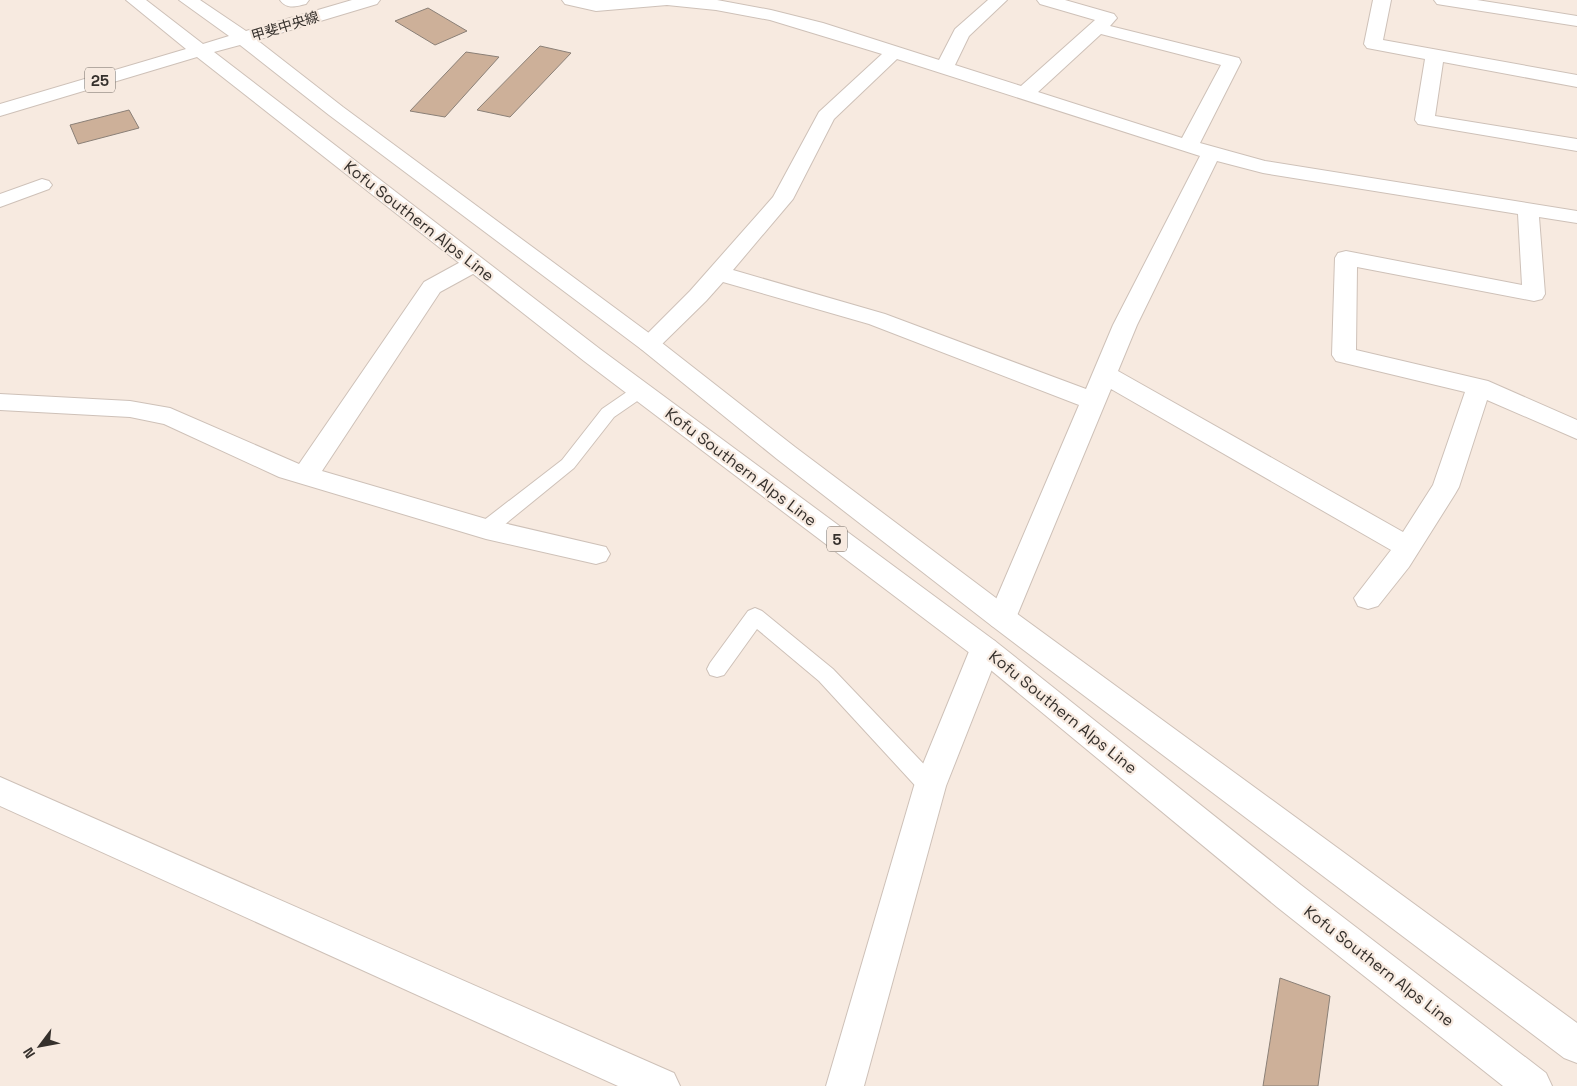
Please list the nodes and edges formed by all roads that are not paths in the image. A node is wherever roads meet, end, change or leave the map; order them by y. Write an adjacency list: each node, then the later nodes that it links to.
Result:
1 (135, 0): 14 (street, Kofu Southern Alps Line / 5)
2 (188, 0): 13 (street, 5)
3 (290, 0): 4 (street)
4 (300, 0)
5 (371, 0): 13 (street, 甲斐中央線 / 25)
6 (571, 0): 15 (street)
7 (998, 0): 17 (street)
8 (1046, 0): 12 (street)
9 (1382, 0): 16 (street)
10 (1443, 0): 11 (street)
11 (1577, 22)
12 (1097, 28): 19 (street); 22 (street)
13 (243, 38): 14 (street, 甲斐中央線 / 25); 30 (street, 5)
14 (199, 51): 20 (street, 25); 28 (street, Kofu Southern Alps Line / 5)
15 (894, 52): 17 (street); 29 (street)
16 (1435, 56): 18 (street); 21 (street)
17 (944, 68): 19 (street)
18 (1577, 81)
19 (1025, 94): 22 (street)
20 (0, 110)
21 (1577, 145)
22 (1188, 146): 23 (street)
23 (1211, 153): 26 (street); 31 (street)
24 (42, 184): 25 (street)
25 (0, 201)
26 (1528, 208): 27 (street); 32 (street)
27 (1577, 217)
28 (474, 264): 33 (street, Kofu Southern Alps Line / 5); 37 (street)
29 (718, 273): 30 (street); 35 (street)
30 (649, 344): 42 (street, 5)
31 (1104, 374): 35 (street); 39 (street)
32 (1479, 386): 36 (street); 39 (street)
33 (640, 391): 38 (lane); 43 (street, Kofu Southern Alps Line / 5)
34 (0, 402): 37 (street)
35 (1092, 402): 42 (street)
36 (1577, 430)
37 (305, 475): 38 (street)
38 (486, 529): 40 (street)
39 (1407, 547): 41 (street)
40 (596, 554)
41 (1368, 598)
42 (1002, 618): 47 (street, 5)
43 (984, 649): 45 (street); 50 (street, Kofu Southern Alps Line / 5)
44 (717, 669): 45 (lane)
45 (930, 786): 49 (street)
46 (0, 791): 48 (street)
47 (1577, 1045)
48 (660, 1086)
49 (845, 1086)
50 (1533, 1086)

